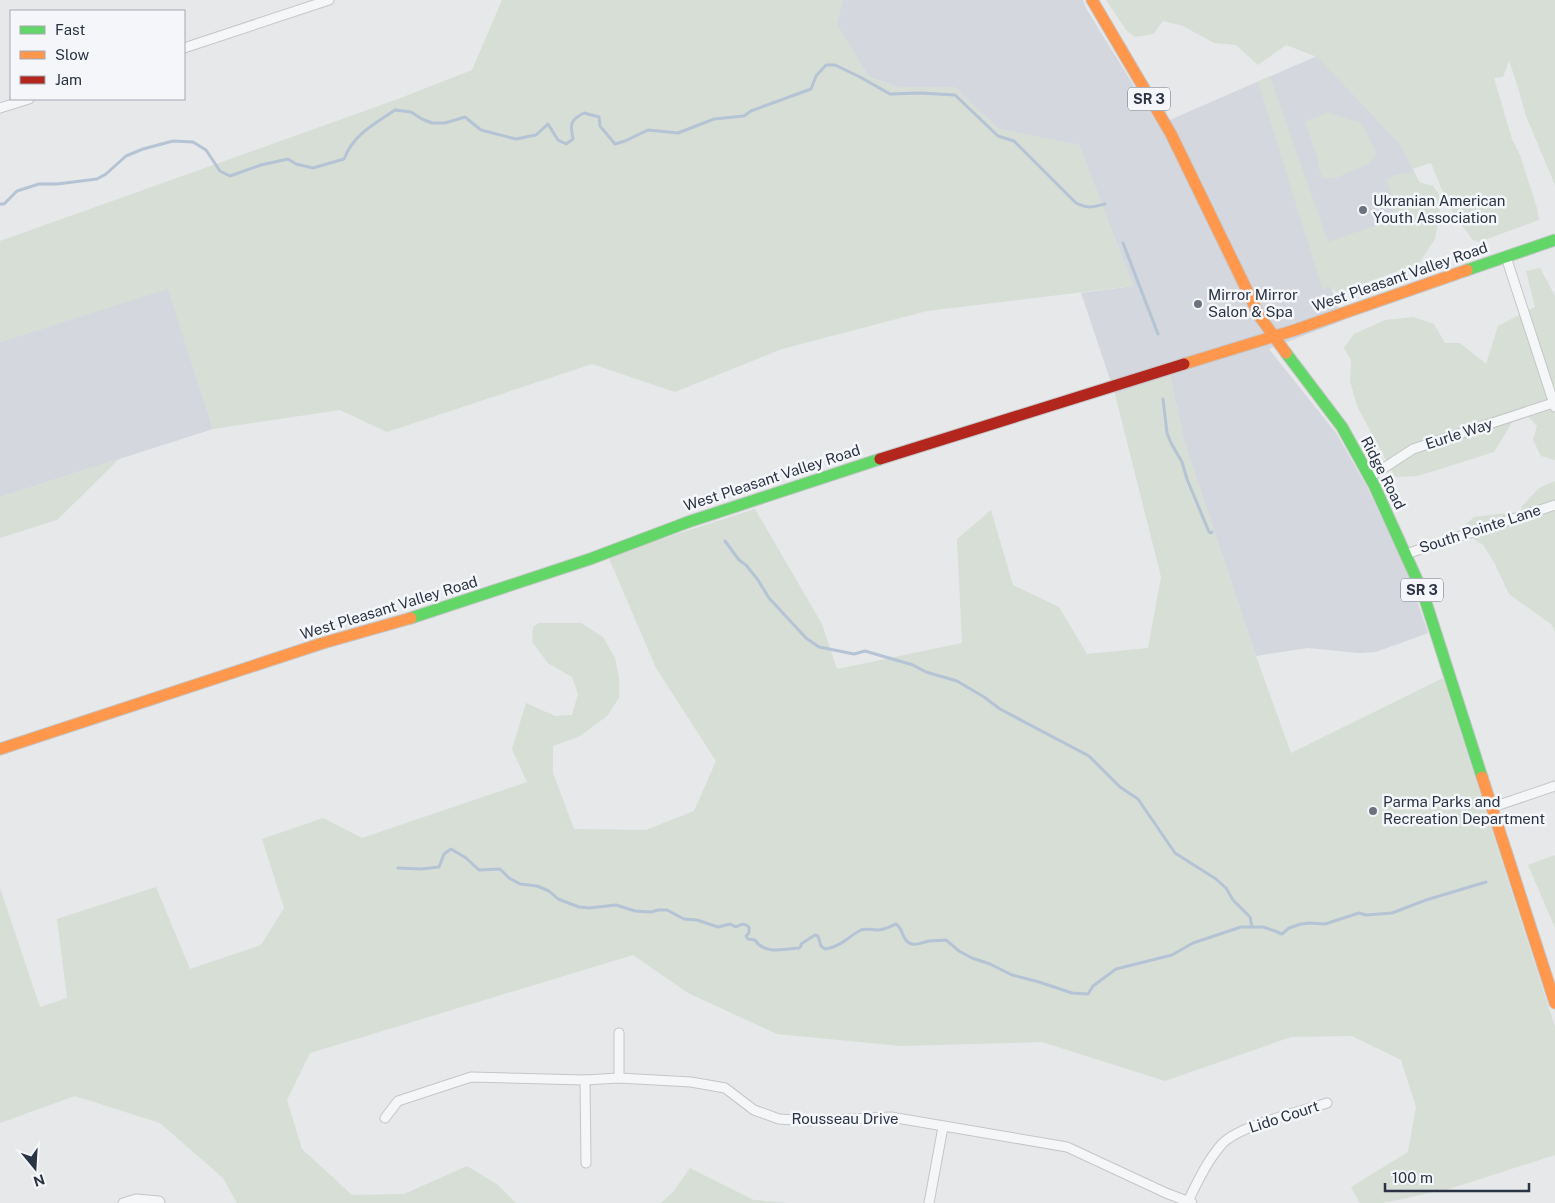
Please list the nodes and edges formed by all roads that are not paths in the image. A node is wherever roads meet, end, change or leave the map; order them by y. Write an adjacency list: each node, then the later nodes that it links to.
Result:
1 (329, 0): 3 (street)
2 (1092, 0): 8 (main road, Ridge Road / SR 3)
3 (185, 48)
4 (26, 100): 5 (street)
5 (0, 108)
6 (1555, 240): 7 (main road, West Pleasant Valley Road)
7 (1506, 257): 8 (main road, West Pleasant Valley Road); 9 (street)
8 (1272, 336): 10 (main road, Ridge Road / SR 3); 13 (main road, West Pleasant Valley Road)
9 (1554, 405): 10 (street, Eurle Way)
10 (1370, 477): 12 (main road, Ridge Road / SR 3)
11 (1555, 504): 12 (street, South Pointe Lane)
12 (1406, 554): 15 (main road, Ridge Road / SR 3)
13 (0, 749)
14 (1555, 786): 15 (street)
15 (1493, 807): 16 (main road, Ridge Road / SR 3)
16 (1555, 1003)
17 (619, 1033): 18 (street)
18 (619, 1078): 19 (street, Rousseau Drive); 22 (street, Rousseau Drive)
19 (585, 1080): 21 (street, Rousseau Drive); 23 (street)
20 (1326, 1103): 25 (street, Lido Court)
21 (385, 1118)
22 (943, 1127): 24 (street, Rousseau Drive); 28 (street)
23 (586, 1164)
24 (1166, 1194): 25 (street, Rousseau Drive); 29 (street)
25 (1190, 1202)
26 (123, 1203): 27 (street)
27 (160, 1203)
28 (929, 1203)
29 (1161, 1203)

